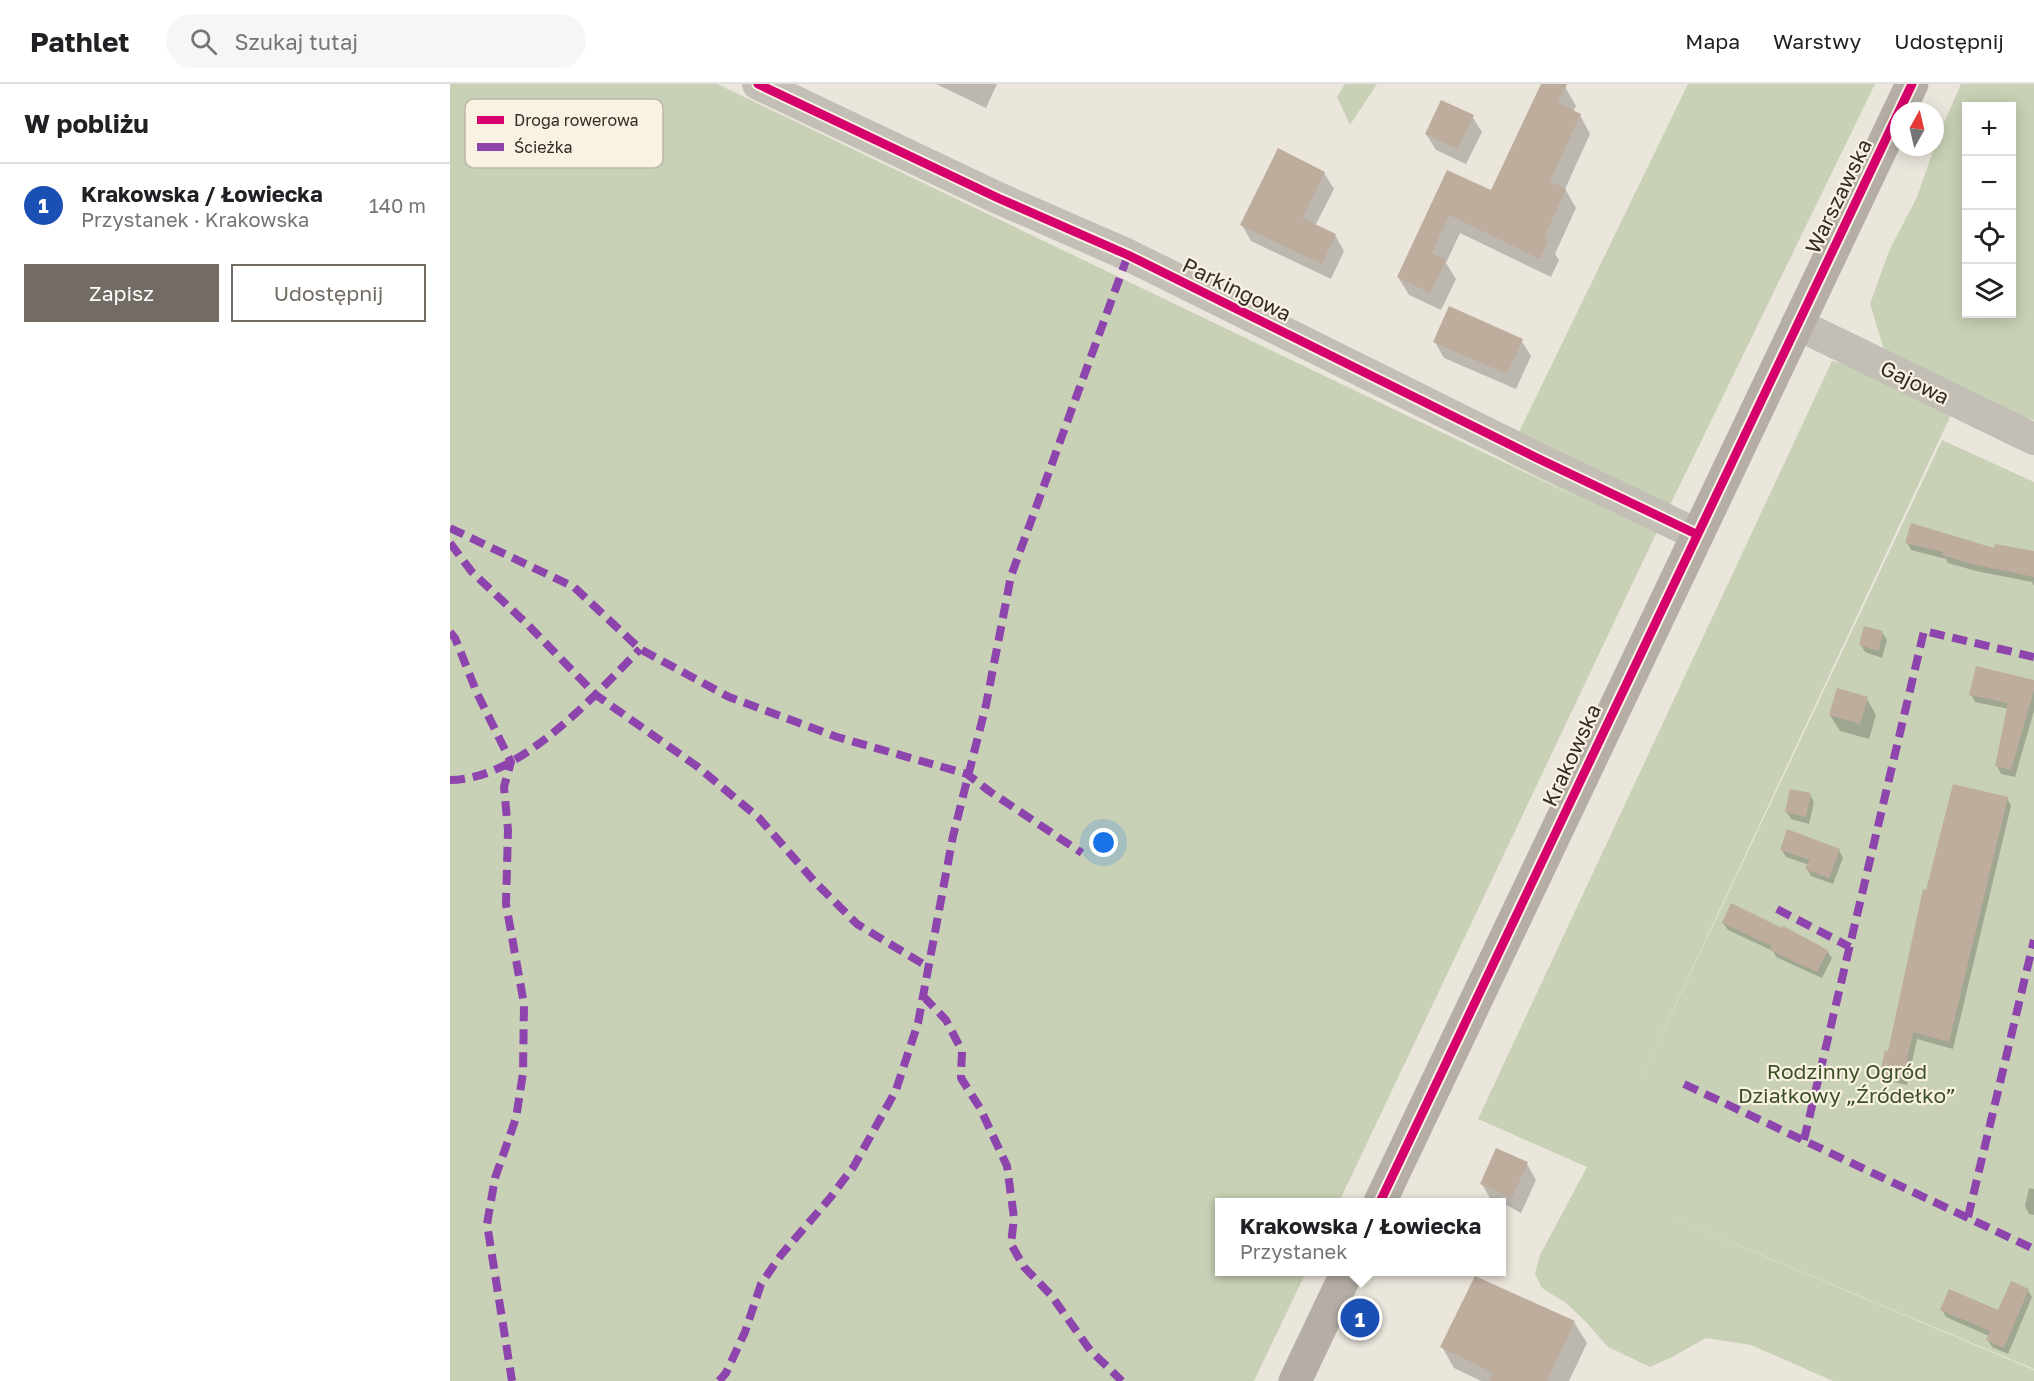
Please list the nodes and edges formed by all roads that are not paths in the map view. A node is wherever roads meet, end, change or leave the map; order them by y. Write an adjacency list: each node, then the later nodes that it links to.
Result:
1 (758, 84): 5 (street, Parkingowa)
2 (1912, 84): 3 (street, Warszawska)
3 (1797, 324): 4 (street, Gajowa); 5 (street, Krakowska)
4 (2034, 439)
5 (1696, 534): 6 (street, Krakowska)
6 (1382, 1198)
7 (1345, 1276): 8 (street)
8 (1294, 1381)

